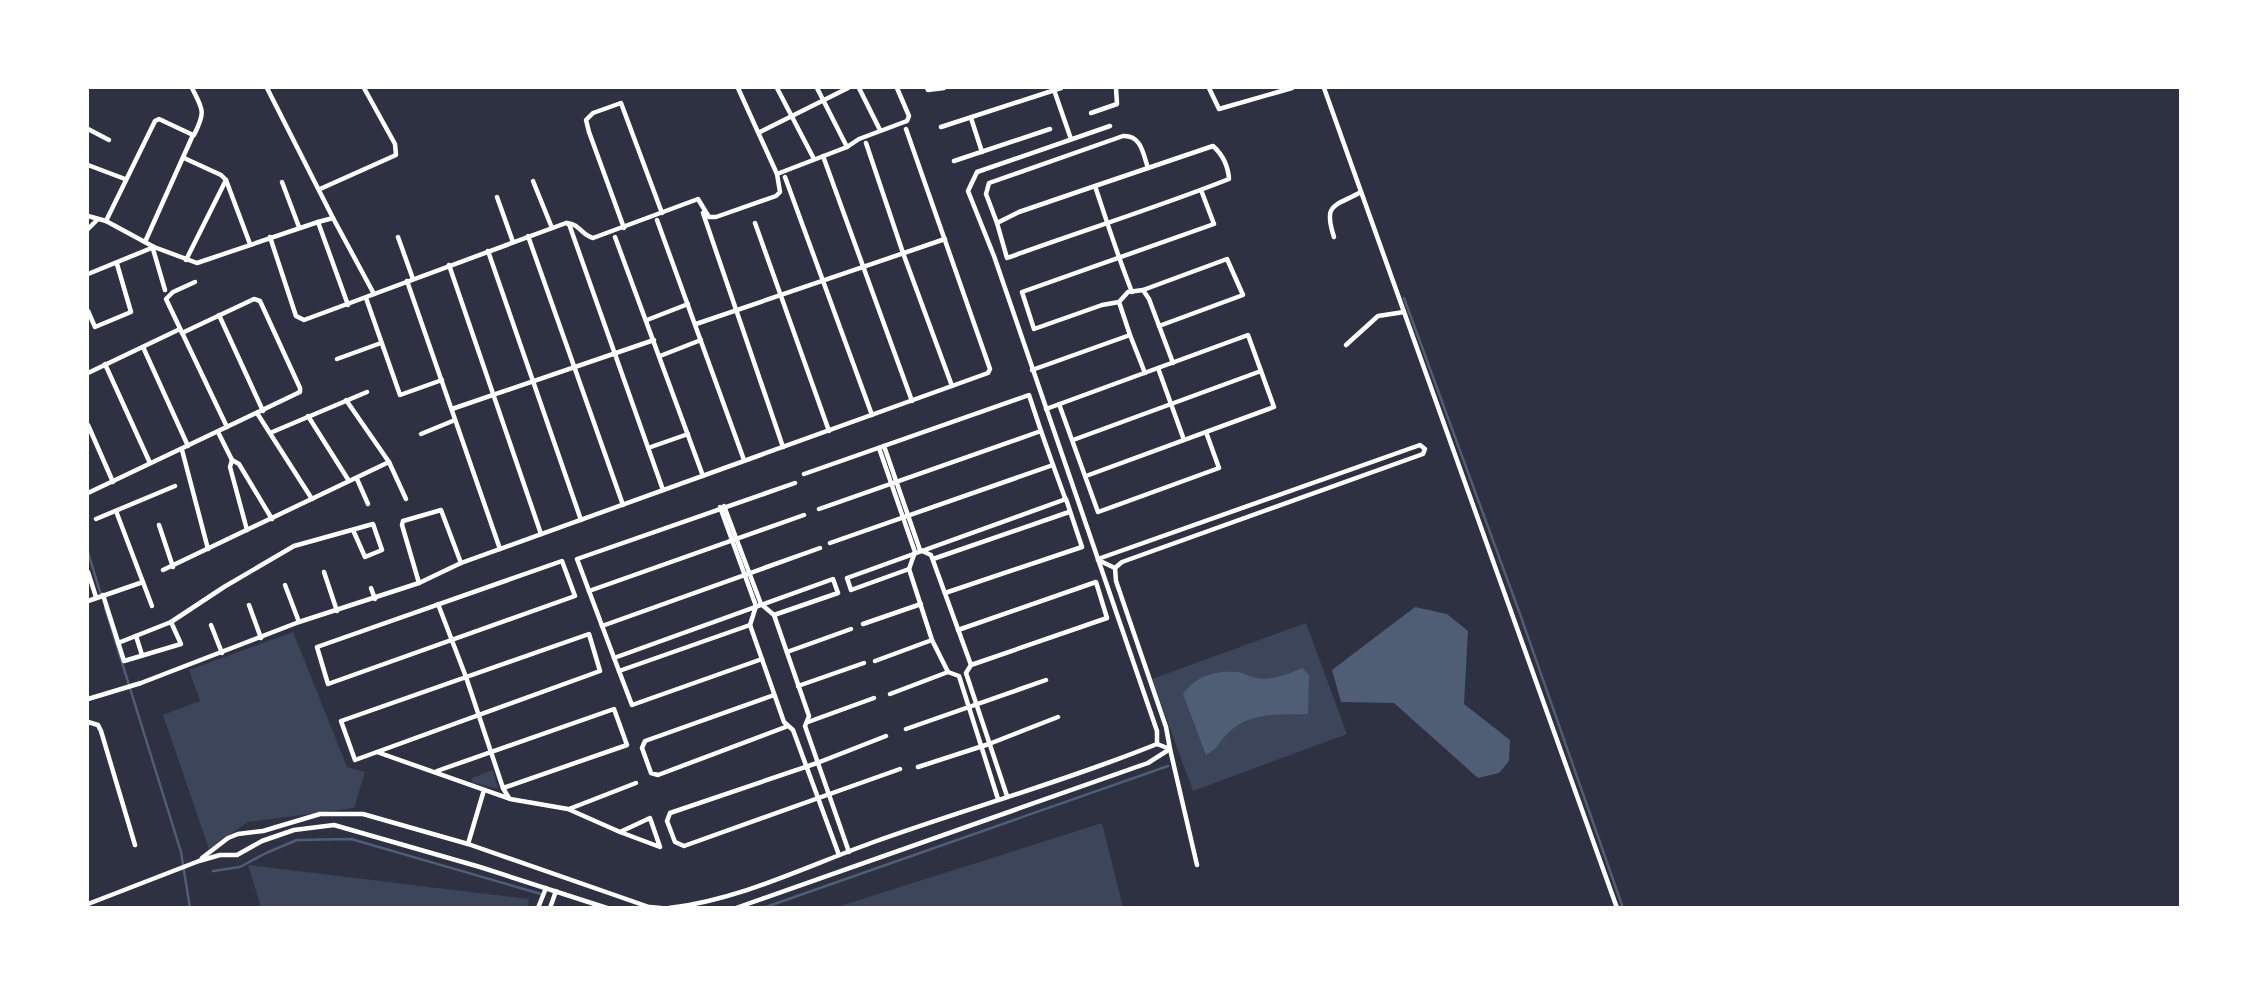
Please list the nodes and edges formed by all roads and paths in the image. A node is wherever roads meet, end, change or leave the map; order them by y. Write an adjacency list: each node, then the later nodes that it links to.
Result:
1 (192, 88): 29 (street)
2 (267, 88): 48 (street)
3 (364, 88): 48 (street)
4 (738, 88): 28 (street)
5 (777, 88): 20 (street)
6 (817, 88): 18 (street)
7 (849, 88): 18 (street)
8 (859, 88): 27 (street)
9 (897, 88): 27 (street)
10 (927, 88): 11 (street)
11 (944, 88)
12 (1061, 88): 17 (street)
13 (1116, 88): 19 (street)
14 (1209, 88): 15 (street)
15 (1292, 88)
16 (1324, 88): 50 (street)
17 (1054, 89): 21 (street); 30 (street)
18 (823, 99): 20 (street); 33 (street)
19 (1091, 113)
20 (792, 116): 28 (street); 37 (street)
21 (971, 118): 23 (street); 34 (street)
22 (1110, 126): 30 (street)
23 (941, 127)
24 (88, 129): 31 (street)
25 (906, 129): 73 (street)
26 (1050, 129): 34 (street)
27 (880, 130): 33 (street)
28 (760, 132): 41 (street)
29 (193, 135): 36 (street); 43 (street)
30 (1071, 139): 120 (street)
31 (109, 140)
32 (866, 144): 79 (street)
33 (847, 147): 35 (street)
34 (982, 152): 38 (street)
35 (823, 156): 37 (street); 84 (street)
36 (184, 158): 44 (street); 74 (street)
37 (814, 159): 41 (street)
38 (954, 161)
39 (88, 165): 43 (street)
40 (1148, 168): 47 (street); 49 (street); 63 (street)
41 (777, 174): 52 (street)
42 (785, 177): 87 (street)
43 (125, 179): 58 (street)
44 (226, 180): 76 (street); 81 (street)
45 (533, 181): 65 (street)
46 (282, 182): 64 (street)
47 (1095, 186): 60 (street); 63 (street)
48 (320, 189): 55 (street)
49 (1201, 190): 60 (street); 80 (street)
50 (1361, 192): 69 (street); 100 (street)
51 (497, 197): 75 (street)
52 (701, 206): 53 (street); 99 (street)
53 (662, 213): 66 (street); 66 (street)
54 (88, 216): 56 (street)
55 (333, 218): 59 (street); 92 (street)
56 (97, 220): 58 (street); 67 (street)
57 (657, 220): 96 (street)
58 (106, 221): 74 (street)
59 (318, 222): 64 (street); 97 (street)
60 (1107, 222): 63 (street); 80 (street)
61 (566, 223): 65 (street); 66 (street); 113 (street)
62 (755, 223): 93 (street)
63 (997, 223)
64 (299, 227): 70 (street)
65 (552, 228): 68 (street)
66 (624, 228)
67 (88, 229)
68 (528, 236): 75 (street); 118 (street)
69 (1334, 236)
70 (270, 237): 76 (street); 97 (street)
71 (398, 237): 86 (street)
72 (615, 237): 103 (street)
73 (945, 239): 79 (street); 126 (street)
74 (145, 242): 77 (street)
75 (513, 242): 78 (street)
76 (250, 244): 81 (street)
77 (154, 248): 81 (street); 82 (street); 89 (street)
78 (488, 251): 83 (street); 125 (street)
79 (903, 253): 84 (street); 126 (street)
80 (1119, 258): 91 (street); 95 (street)
81 (186, 260)
82 (117, 264): 85 (street); 102 (street)
83 (449, 265): 86 (street); 128 (street)
84 (862, 268): 87 (street); 130 (street)
85 (88, 274)
86 (410, 280): 92 (street); 124 (street)
87 (823, 281): 93 (street); 136 (street)
88 (195, 282): 106 (street)
89 (165, 290)
90 (1143, 290): 91 (street); 105 (street); 105 (street)
91 (1132, 292): 95 (street)
92 (374, 294): 94 (street)
93 (781, 295): 99 (street); 142 (street)
94 (366, 298): 97 (street); 110 (street)
95 (1119, 302): 107 (street)
96 (688, 304): 103 (street); 104 (street)
97 (348, 305)
98 (88, 311): 102 (street)
99 (737, 311): 104 (street); 151 (street)
100 (1404, 312): 111 (street); 300 (street)
101 (219, 315): 106 (street); 135 (street); 135 (street)
102 (89, 319)
103 (647, 320): 108 (street)
104 (696, 324): 109 (street)
105 (1159, 326): 116 (street)
106 (181, 331): 112 (street); 140 (street)
107 (1130, 335): 120 (street); 123 (street)
108 (654, 340): 113 (street); 114 (street)
109 (701, 340): 114 (street); 156 (street)
110 (381, 343): 115 (street); 124 (street)
111 (1346, 345)
112 (143, 347): 117 (street); 150 (street)
113 (614, 354): 118 (street); 153 (street)
114 (660, 356): 147 (street)
115 (337, 359)
116 (1173, 363): 119 (street); 121 (street)
117 (105, 364): 122 (street); 158 (street)
118 (575, 368): 125 (street); 175 (street)
119 (1158, 368): 123 (street); 132 (street)
120 (1032, 370): 134 (street)
121 (1261, 372): 132 (street); 144 (street)
122 (88, 373)
123 (1145, 373): 131 (street)
124 (443, 380): 133 (street)
125 (534, 382): 128 (street); 184 (street)
126 (952, 386): 130 (street)
127 (367, 392): 129 (street)
128 (494, 396): 133 (street); 188 (street)
129 (346, 400): 137 (street); 157 (street)
130 (912, 401): 136 (street)
131 (1059, 404): 134 (street); 148 (street)
132 (1171, 404): 148 (street); 149 (street)
133 (452, 409): 138 (street)
134 (1046, 409): 196 (street)
135 (260, 412): 140 (street); 145 (street)
136 (872, 415): 142 (street)
137 (308, 416): 145 (street); 164 (street)
138 (455, 420): 146 (street); 193 (street)
139 (88, 425): 165 (street)
140 (226, 427): 143 (street)
141 (1041, 430): 152 (street); 159 (street); 167 (street)
142 (829, 431): 151 (street)
143 (218, 432): 150 (street); 155 (street)
144 (1206, 432): 149 (street); 162 (street)
145 (270, 433): 171 (street)
146 (421, 434)
147 (688, 434): 153 (street); 161 (street)
148 (1073, 440): 162 (street)
149 (1184, 440): 162 (street)
150 (188, 446): 154 (street)
151 (783, 447): 156 (street)
152 (881, 447): 160 (street); 167 (street)
153 (648, 448): 169 (street)
154 (182, 450): 158 (street); 192 (street)
155 (232, 460): 183 (street); 186 (street)
156 (744, 460): 161 (street)
157 (389, 462): 163 (street); 172 (street)
158 (150, 463): 165 (street)
159 (1053, 465): 173 (street); 181 (street)
160 (804, 474)
161 (703, 476): 169 (street)
162 (1086, 476)
163 (357, 479): 164 (street); 174 (street)
164 (349, 481): 171 (street)
165 (113, 482): 170 (street)
166 (795, 483): 176 (street)
167 (894, 483): 177 (street); 181 (street)
168 (175, 486): 178 (street)
169 (664, 490): 175 (street)
170 (88, 493)
171 (312, 499): 183 (street)
172 (407, 499)
173 (1066, 499): 179 (street); 194 (street)
174 (368, 504)
175 (624, 505): 184 (street)
176 (722, 507): 189 (street); 209 (street)
177 (819, 509)
178 (117, 511): 182 (street); 205 (street)
179 (1069, 512): 195 (street); 210 (street)
180 (804, 515): 189 (street)
181 (906, 517): 190 (street); 194 (street)
182 (96, 519)
183 (272, 519): 186 (street)
184 (581, 520): 188 (street)
185 (159, 525): 198 (street)
186 (247, 530): 192 (street)
187 (353, 530): 187 (street); 222 (street)
188 (541, 534): 193 (street)
189 (734, 539): 204 (street); 209 (street)
190 (830, 543)
191 (820, 548): 204 (street)
192 (208, 549): 198 (street)
193 (500, 549): 197 (street)
194 (917, 551): 195 (street); 200 (street); 200 (street)
195 (933, 559): 210 (street)
196 (1098, 559): 199 (street); 199 (street); 264 (street)
197 (461, 563): 206 (street); 206 (street)
198 (173, 567): 201 (street)
199 (1115, 568): 266 (street)
200 (909, 569): 216 (street)
201 (163, 570)
202 (88, 572): 212 (street)
203 (324, 572): 220 (street)
204 (747, 573): 218 (street); 227 (street)
205 (143, 582): 211 (street); 219 (street)
206 (418, 583): 213 (street)
207 (285, 585): 223 (street)
208 (371, 588): 213 (street)
209 (589, 591): 227 (street)
210 (945, 593): 229 (street)
211 (103, 595): 212 (street); 234 (street)
212 (96, 597): 214 (street)
213 (375, 599): 220 (street)
214 (88, 601)
215 (438, 604): 233 (street); 233 (street); 233 (street)
216 (921, 604): 224 (street); 232 (street)
217 (248, 605): 231 (street)
218 (759, 605): 221 (street); 221 (street); 226 (street); 238 (street)
219 (152, 606)
220 (337, 611): 223 (street)
221 (774, 615): 235 (street)
222 (171, 622): 230 (street); 237 (street)
223 (299, 622): 231 (street)
224 (863, 624)
225 (211, 625): 236 (street)
226 (750, 625): 239 (street); 243 (street)
227 (602, 626): 238 (street)
228 (851, 629): 235 (street)
229 (958, 630): 242 (street); 242 (street)
230 (135, 636): 234 (street); 237 (street)
231 (261, 638): 236 (street)
232 (932, 639): 240 (street); 244 (street)
233 (452, 640): 247 (street)
234 (118, 643): 237 (street)
235 (787, 652): 249 (street)
236 (222, 653): 253 (street)
237 (142, 656)
238 (614, 658): 243 (street)
239 (762, 659): 243 (street); 251 (street)
240 (875, 661)
241 (864, 663): 249 (street)
242 (971, 665): 245 (street)
243 (619, 671)
244 (948, 672): 246 (street); 250 (street)
245 (966, 673): 246 (street); 254 (street)
246 (959, 676): 255 (street)
247 (466, 677): 256 (street); 256 (street); 267 (street)
248 (1046, 680): 254 (street)
249 (798, 687): 259 (street)
250 (890, 694)
251 (774, 695): 260 (street); 260 (street)
252 (874, 698): 259 (street)
253 (88, 699)
254 (978, 704): 255 (street); 263 (street)
255 (970, 707): 261 (street); 265 (street)
256 (478, 714): 267 (street); 268 (street)
257 (1058, 717): 263 (street)
258 (88, 722): 285 (street)
259 (806, 724): 260 (street); 269 (street)
260 (791, 728): 270 (street)
261 (906, 729)
262 (886, 736): 269 (street)
263 (989, 744): 265 (street); 278 (street)
264 (1157, 744): 266 (street); 278 (street)
265 (980, 746): 271 (street); 281 (street)
266 (1170, 749): 289 (street); 299 (street)
267 (375, 751): 273 (street)
268 (491, 752): 273 (street); 275 (street); 275 (street)
269 (817, 763): 270 (street); 277 (street)
270 (807, 767): 280 (street); 280 (street)
271 (918, 767)
272 (900, 769): 277 (street)
273 (437, 772): 276 (street)
274 (636, 783): 282 (street)
275 (503, 788): 279 (street)
276 (484, 790): 279 (street); 284 (street)
277 (829, 796): 280 (street); 286 (street)
278 (1007, 796): 281 (street)
279 (510, 799): 282 (street)
280 (819, 799): 287 (street)
281 (998, 799): 286 (street)
282 (568, 809): 283 (street)
283 (620, 832): 283 (street)
284 (468, 844): 288 (street); 297 (street)
285 (135, 845)
286 (849, 852): 287 (street)
287 (839, 855): 298 (street)
288 (199, 860): 290 (street); 292 (street)
289 (1197, 865)
290 (546, 888): 291 (street); 294 (street)
291 (556, 891): 295 (street); 296 (street)
292 (90, 902): 293 (street)
293 (96, 908)
294 (538, 908)
295 (550, 908)
296 (607, 908)
297 (660, 908)
298 (669, 908)
299 (736, 908)
300 (1617, 908)

